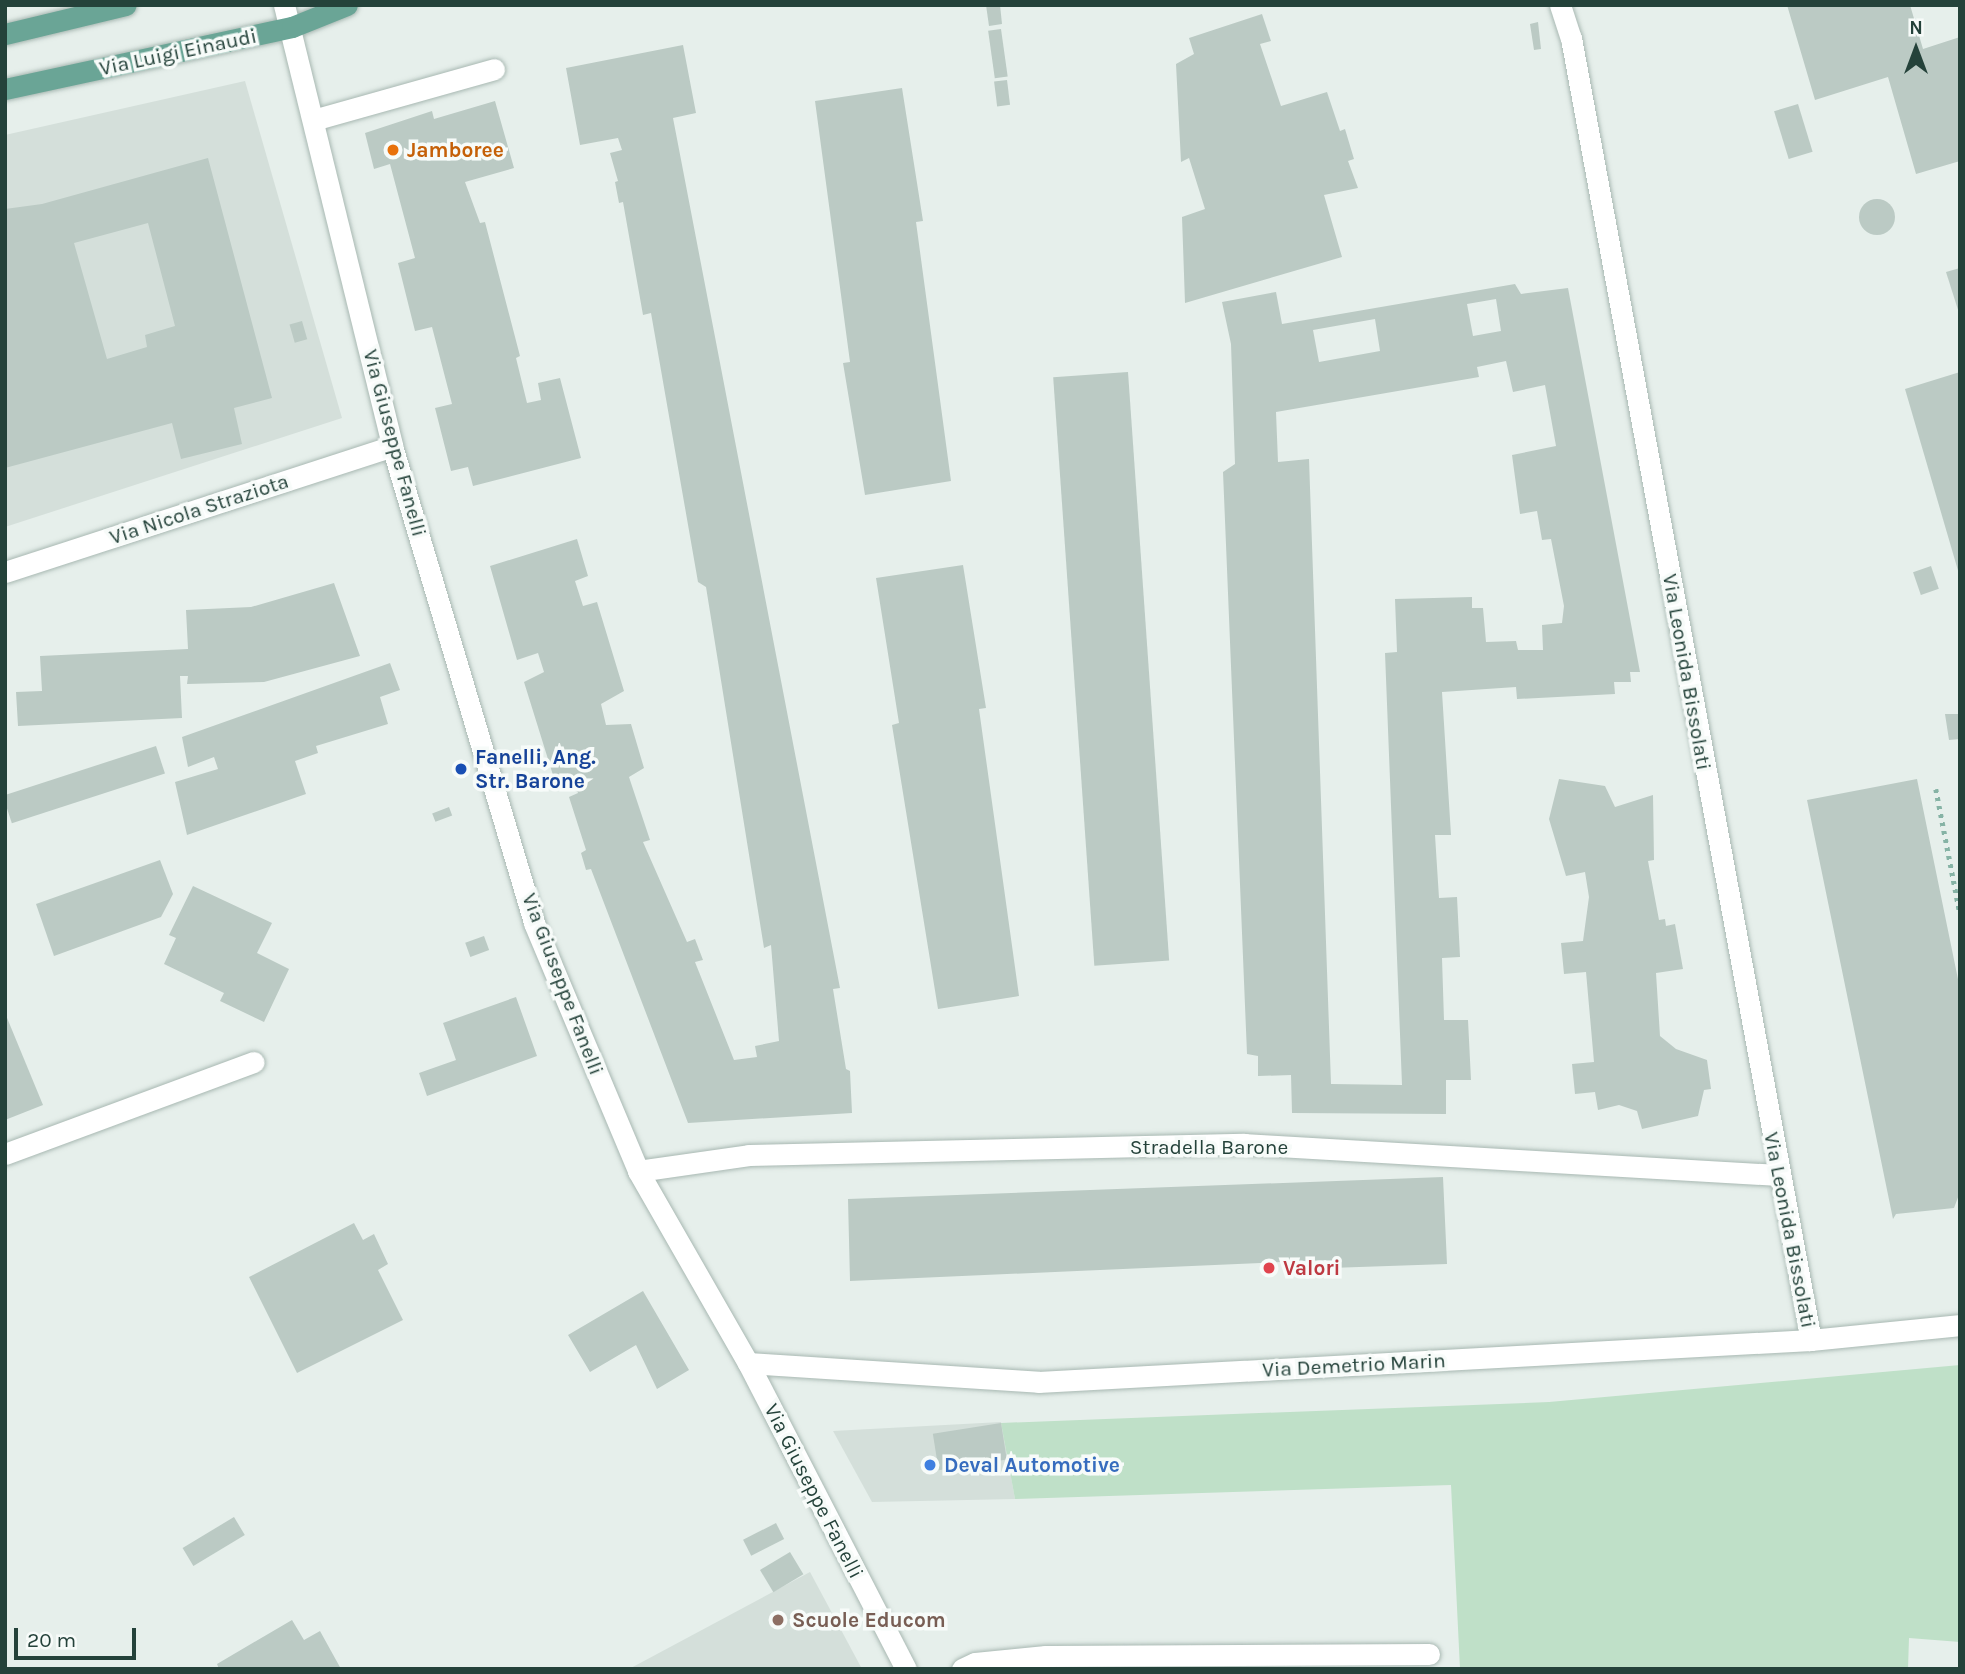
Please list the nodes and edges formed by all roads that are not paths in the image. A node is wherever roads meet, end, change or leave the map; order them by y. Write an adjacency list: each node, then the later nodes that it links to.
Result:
1 (126, 5): 6 (main road)
2 (285, 5): 5 (street, Via Giuseppe Fanelli)
3 (347, 5): 5 (main road, Via Luigi Einaudi)
4 (1560, 5): 15 (street, Via Leonida Bissolati)
5 (292, 27): 8 (main road, Via Luigi Einaudi); 9 (street, Via Giuseppe Fanelli)
6 (5, 34)
7 (494, 69): 9 (street)
8 (5, 89)
9 (313, 120): 10 (street, Via Giuseppe Fanelli)
10 (392, 446): 11 (street, Via Nicola Straziota); 14 (street, Via Giuseppe Fanelli)
11 (5, 572)
12 (254, 1062): 13 (street)
13 (5, 1154)
14 (638, 1171): 15 (street, Stradella Barone); 18 (street, Via Giuseppe Fanelli)
15 (1779, 1175): 17 (street, Via Leonida Bissolati)
16 (1960, 1325): 17 (street, Via Demetrio Marin)
17 (1811, 1340): 18 (street, Via Demetrio Marin)
18 (748, 1363): 20 (street, Via Giuseppe Fanelli)
19 (1429, 1654): 21 (street)
20 (906, 1669)
21 (962, 1669)

